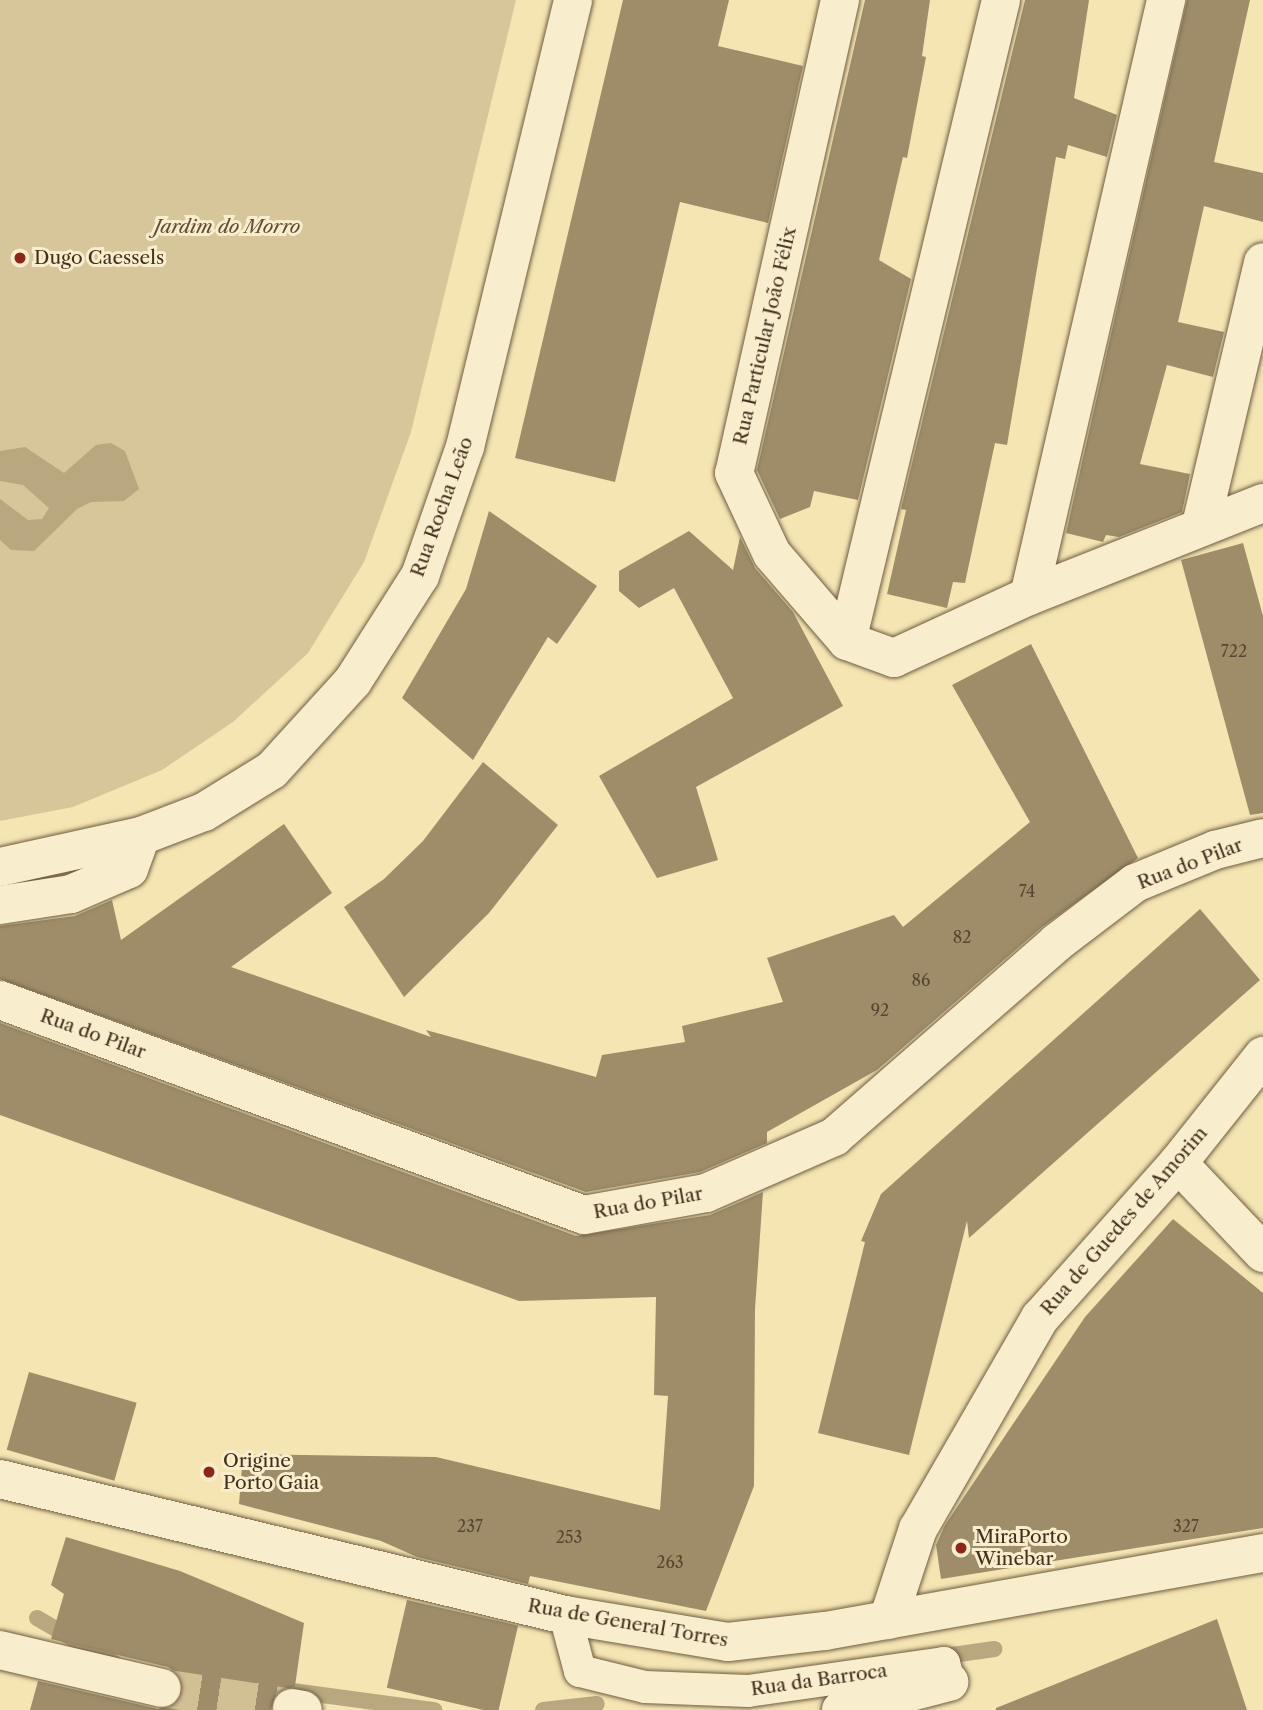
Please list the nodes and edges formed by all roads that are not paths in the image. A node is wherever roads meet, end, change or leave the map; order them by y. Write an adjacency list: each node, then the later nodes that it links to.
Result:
1 (572, 0): 10 (street, Rua Rocha Leão)
2 (840, 0): 9 (street, Rua Particular João Félix)
3 (1001, 0): 9 (street)
4 (1166, 0): 8 (street)
5 (1263, 262): 7 (street)
6 (1263, 503): 7 (street, Rua Particular João Félix)
7 (1201, 525): 8 (street, Rua Particular João Félix)
8 (1029, 596): 9 (street, Rua Particular João Félix)
9 (847, 641)
10 (141, 836): 12 (street, Rua Rocha Leão); 13 (street)
11 (1263, 838): 14 (street, Rua do Pilar)
12 (0, 867)
13 (0, 905)
14 (0, 1000)
15 (1263, 1056): 16 (street, Rua de Guedes de Amorim)
16 (1178, 1163): 17 (street); 21 (street, Rua de Guedes de Amorim)
17 (1263, 1253)
18 (0, 1479): 20 (street, Rua de General Torres)
19 (1263, 1553): 21 (street, Rua de General Torres)
20 (565, 1615): 21 (street, Rua de General Torres); 23 (lane, Rua da Barroca)
21 (888, 1620)
22 (0, 1650): 24 (street)
23 (949, 1682): 25 (street, Rua da Barroca)
24 (163, 1688)
25 (841, 1710)

